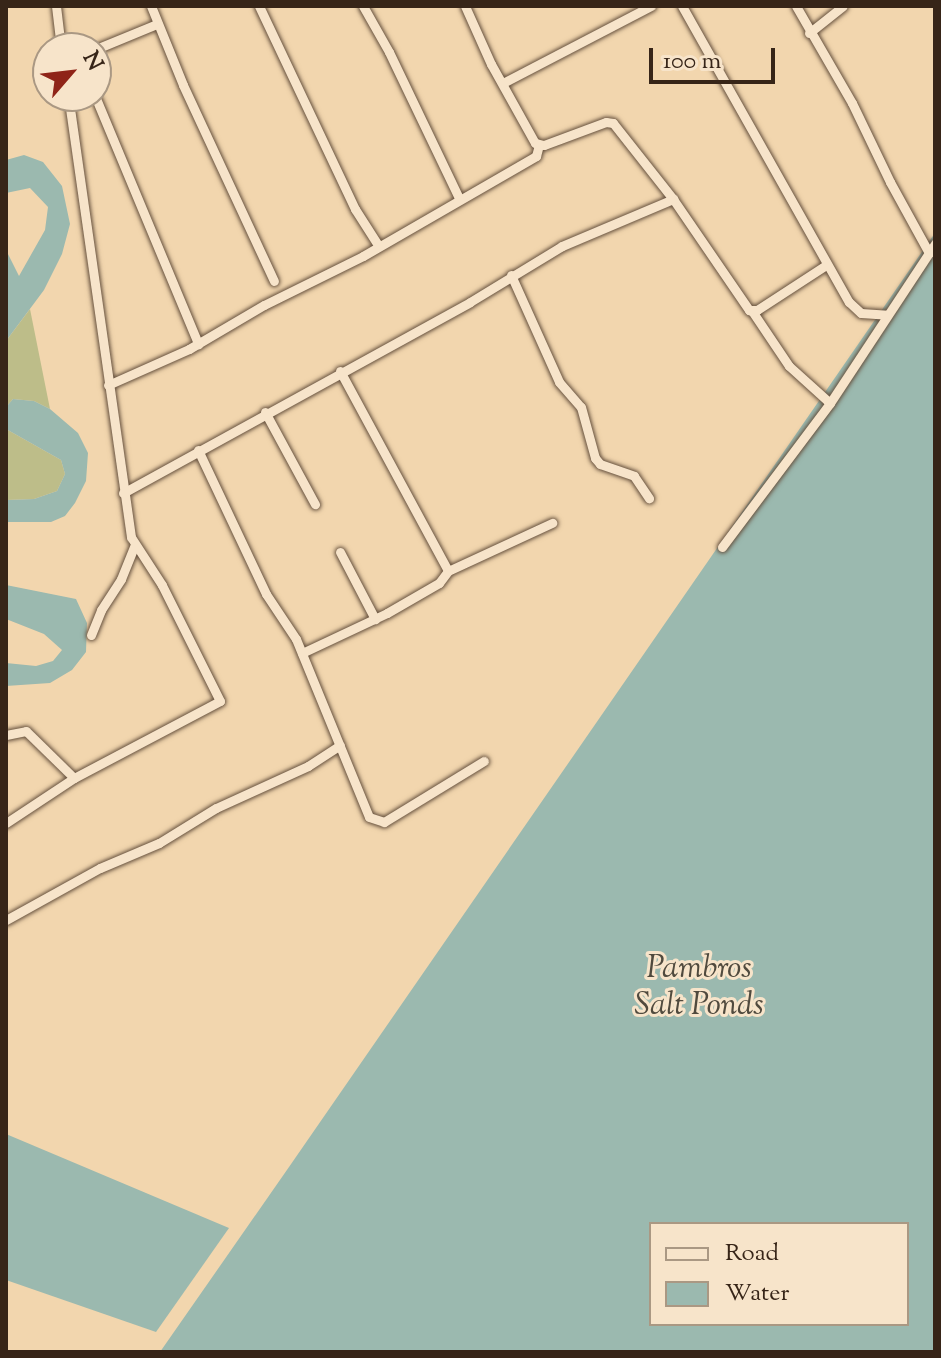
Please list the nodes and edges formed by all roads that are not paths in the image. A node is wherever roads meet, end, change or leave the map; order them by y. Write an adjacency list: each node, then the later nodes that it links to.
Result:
1 (56, 6): 11 (street)
2 (151, 6): 10 (street)
3 (259, 6): 20 (street)
4 (363, 6): 18 (street)
5 (465, 6): 14 (street)
6 (651, 6): 14 (street)
7 (682, 6): 22 (street)
8 (796, 6): 12 (street)
9 (843, 6): 12 (street)
10 (157, 24): 13 (street); 24 (street)
11 (59, 32)
12 (809, 33): 21 (street)
13 (112, 42)
14 (503, 83): 17 (street)
15 (70, 112): 29 (street)
16 (102, 112): 27 (street)
17 (539, 145): 18 (street); 19 (street)
18 (459, 198): 20 (street)
19 (673, 199): 23 (street); 25 (street)
20 (378, 245): 27 (street)
21 (932, 248): 26 (street)
22 (826, 265): 25 (street); 26 (street)
23 (511, 275): 28 (street); 34 (street)
24 (274, 281)
25 (752, 311): 30 (street)
26 (887, 315): 30 (street)
27 (198, 344): 29 (street)
28 (340, 371): 31 (street); 40 (street)
29 (108, 385): 33 (street)
30 (830, 403): 38 (street)
31 (265, 412): 32 (street); 35 (street)
32 (198, 450): 33 (street); 43 (street)
33 (123, 493): 37 (street)
34 (649, 498)
35 (315, 504)
36 (552, 523): 40 (street)
37 (134, 546): 42 (street); 47 (street)
38 (722, 547)
39 (340, 552): 41 (street)
40 (448, 571): 41 (street)
41 (375, 619): 43 (street)
42 (91, 635)
43 (302, 653): 45 (street)
44 (6, 735): 47 (street)
45 (340, 745): 46 (street); 49 (street)
46 (484, 761)
47 (74, 778): 48 (street)
48 (6, 823)
49 (6, 920)

